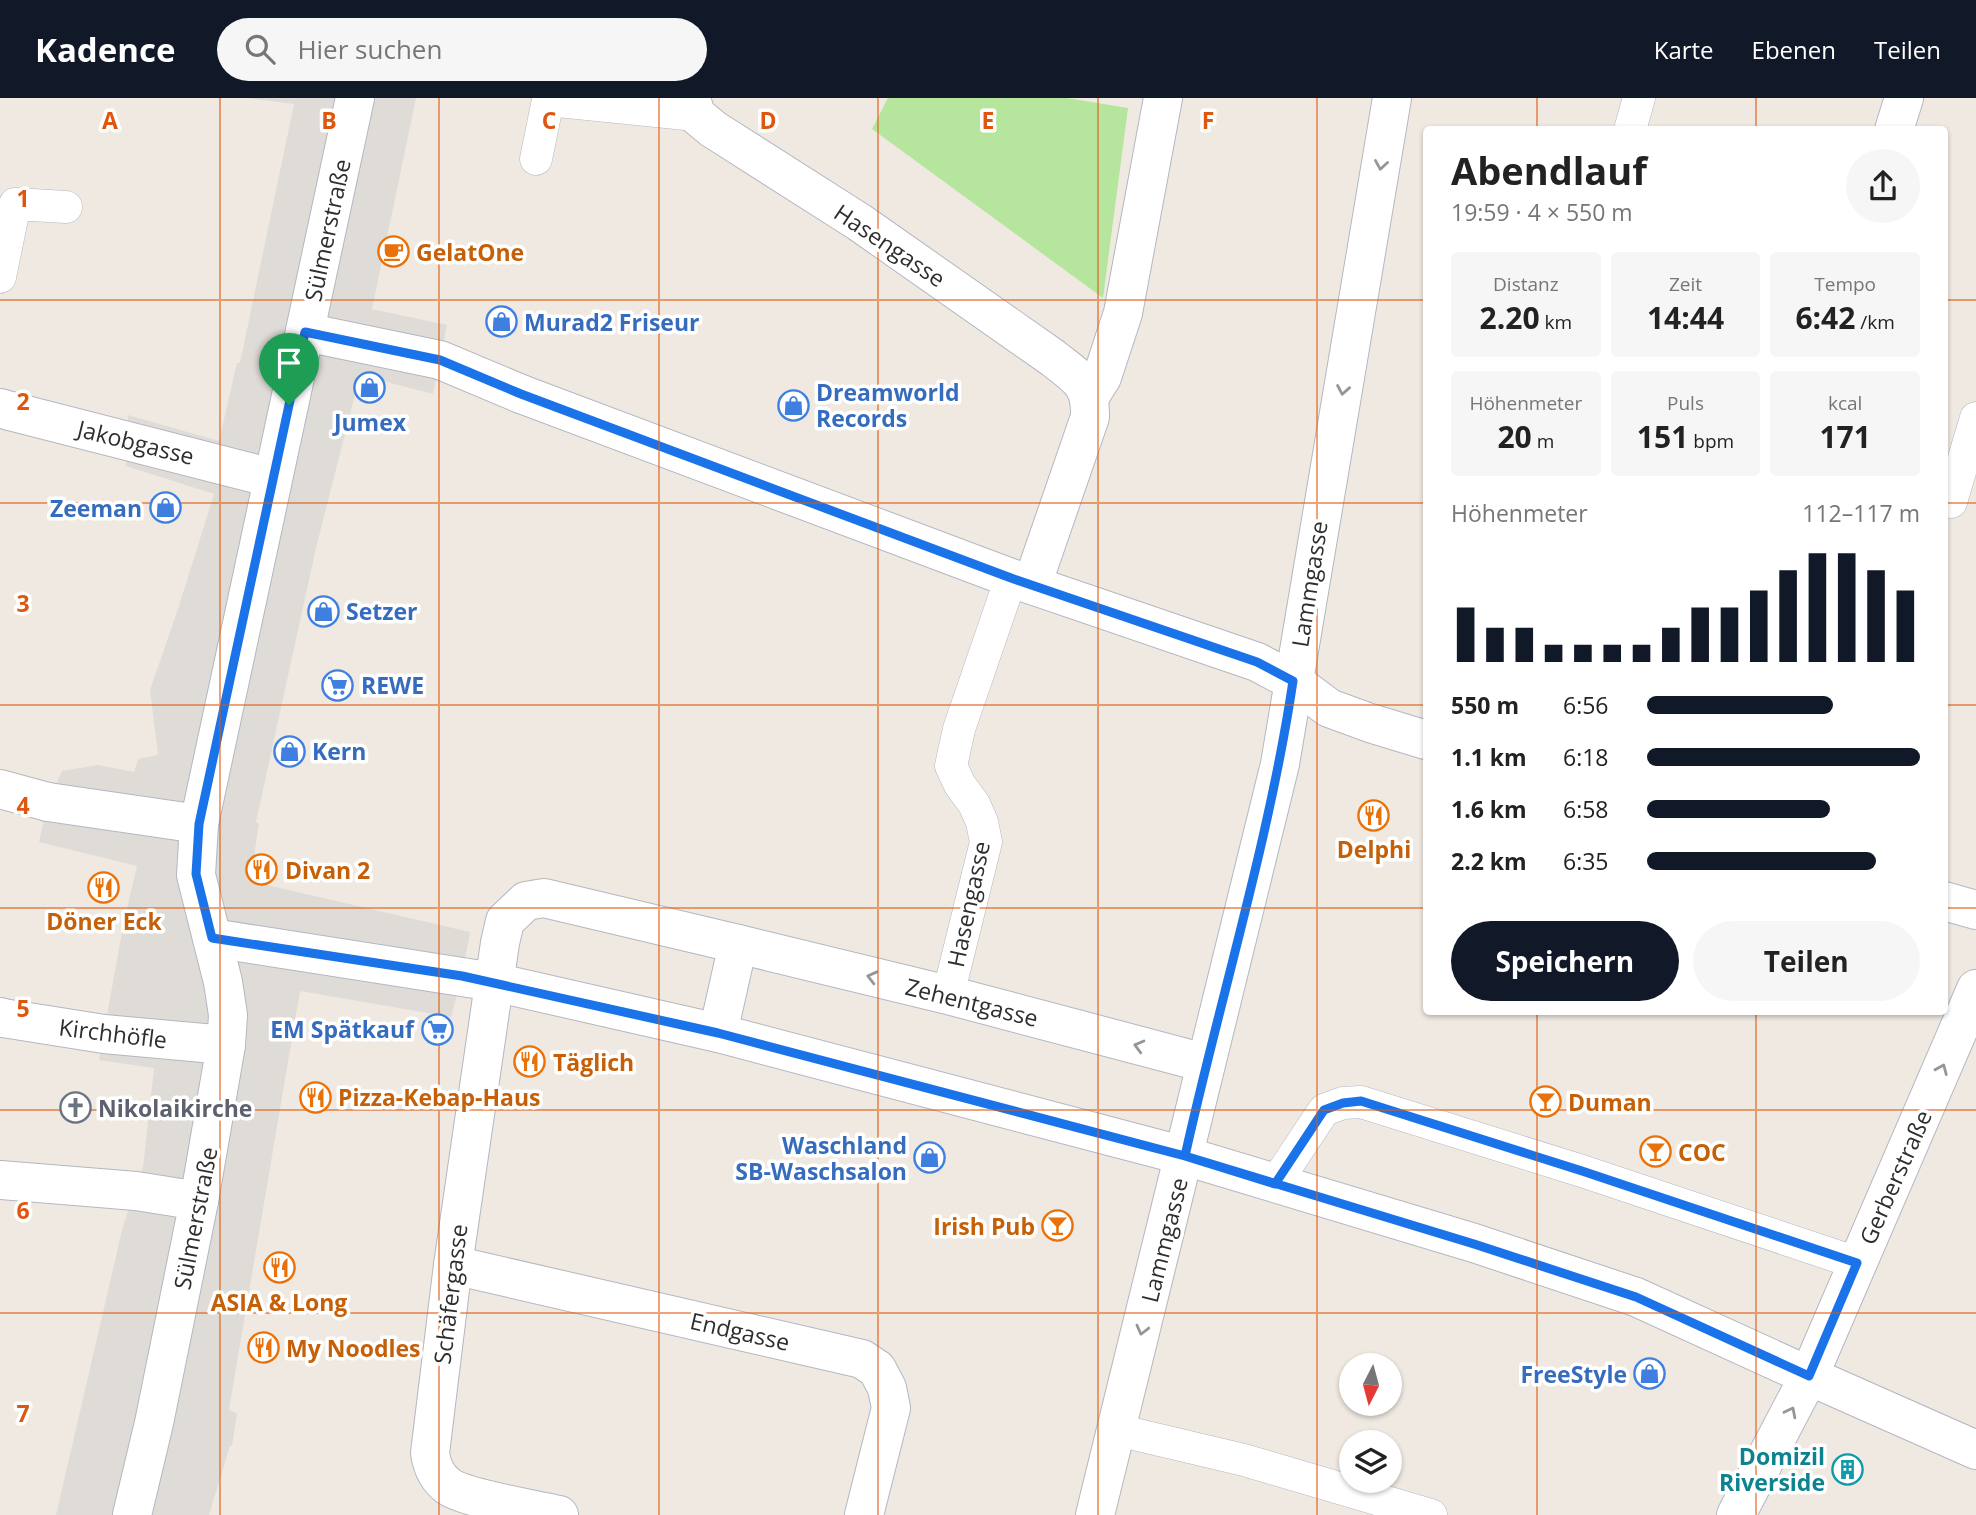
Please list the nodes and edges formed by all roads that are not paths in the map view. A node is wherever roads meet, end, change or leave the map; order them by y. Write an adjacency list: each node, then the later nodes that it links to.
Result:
1 (355, 98): 12 (street, Sülmerstraße)
2 (1163, 98): 13 (street, Hasengasse)
3 (1392, 98): 19 (street, Lammgasse, one-way to 19)
4 (1639, 98): 7 (lane)
5 (1904, 98): 8 (street)
6 (694, 107): 9 (lane); 13 (street, Hasengasse)
7 (1631, 126)
8 (1895, 126)
9 (536, 159)
10 (66, 206): 11 (lane)
11 (0, 277)
12 (305, 332): 16 (street, Sülmerstraße); 18 (street)
13 (1090, 396): 18 (street, Hasengasse)
14 (5, 409): 16 (street, Jakobgasse)
15 (1976, 418): 17 (lane)
16 (272, 478): 22 (street, Sülmerstraße)
17 (1951, 502)
18 (1021, 582): 19 (street); 29 (lane, Hasengasse)
19 (1293, 681): 20 (street); 33 (street, Lammgasse)
20 (1423, 739)
21 (0, 789): 22 (street)
22 (199, 824): 25 (street, Sülmerstraße)
23 (1948, 902): 24 (street)
24 (1976, 910)
25 (212, 938): 27 (street); 32 (street, Sülmerstraße)
26 (737, 944): 27 (street, Zehentgasse); 29 (street, Zehentgasse, one-way to 26); 31 (street)
27 (494, 982): 31 (street); 39 (street, Schäfergasse)
28 (1976, 989): 38 (street, Gerberstraße, one-way to 28)
29 (948, 995): 33 (street, Zehentgasse, one-way to 29)
30 (1, 1017): 32 (street, Kirchhöfle)
31 (718, 1033): 34 (street)
32 (226, 1045): 37 (street, Sülmerstraße)
33 (1205, 1063): 34 (street, Lammgasse)
34 (1185, 1156): 36 (street); 41 (street, Lammgasse, one-way to 41)
35 (0, 1180): 37 (street)
36 (1275, 1184): 38 (lane); 40 (street)
37 (199, 1201): 43 (street, Sülmerstraße)
38 (1857, 1263): 40 (street, Gerberstraße)
39 (453, 1265): 44 (street, Schäfergasse); 45 (street, Endgasse)
40 (1809, 1376): 42 (street); 48 (street, Gerberstraße, one-way to 40)
41 (1117, 1430): 46 (street, Lammgasse); 47 (lane)
42 (1976, 1450)
43 (132, 1515)
44 (559, 1515)
45 (864, 1515)
46 (1095, 1515)
47 (1431, 1515)
48 (1735, 1515)

